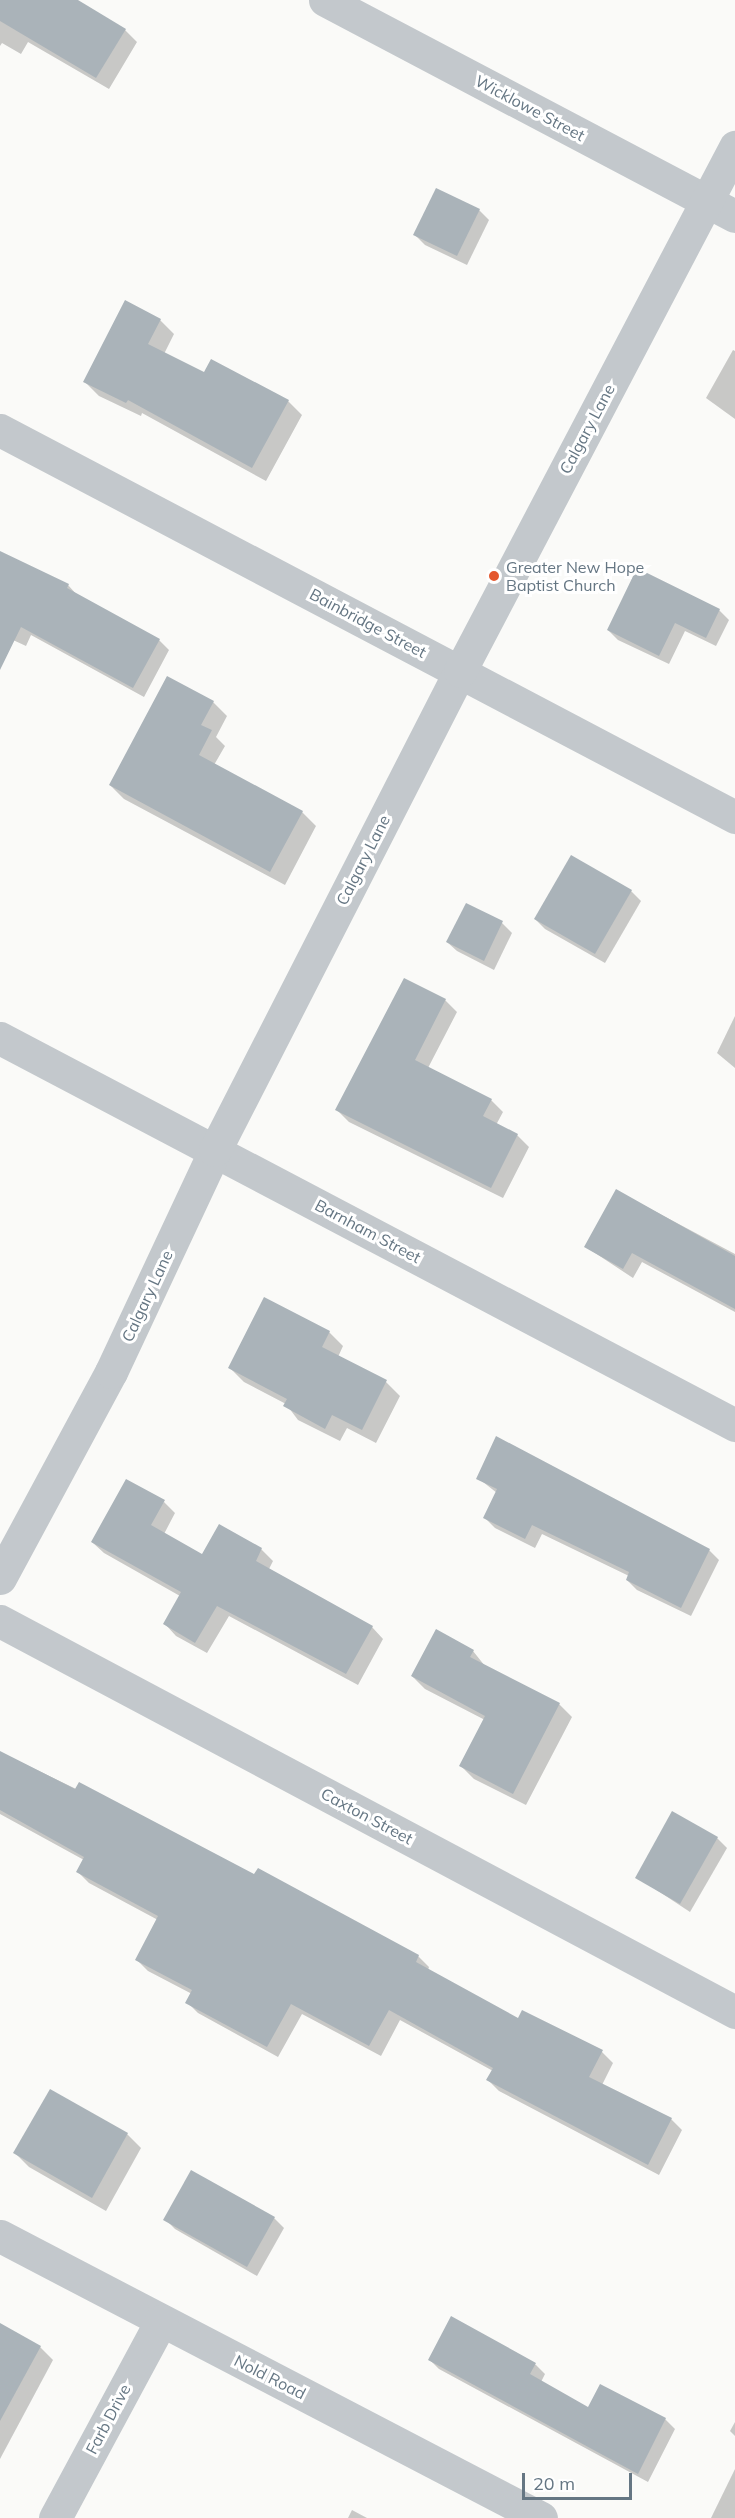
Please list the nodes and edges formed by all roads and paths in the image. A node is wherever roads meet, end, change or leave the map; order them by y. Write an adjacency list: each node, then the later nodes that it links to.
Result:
1 (325, 0): 3 (street, Wicklowe Street)
2 (735, 147): 3 (street, Calgary Lane)
3 (721, 209): 5 (street, Calgary Lane)
4 (0, 430): 5 (street, Bainbridge Street)
5 (460, 671): 6 (street, Bainbridge Street); 8 (street, Calgary Lane)
6 (735, 817)
7 (0, 1038): 8 (street, Barnham Street)
8 (215, 1150): 9 (street, Barnham Street); 10 (street, Calgary Lane)
9 (735, 1425)
10 (0, 1578)
11 (0, 1621): 12 (street, Caxton Street)
12 (735, 2012)
13 (0, 2236): 14 (street, Nold Road)
14 (161, 2320): 15 (street, Farb Drive); 16 (street, Nold Road)
15 (56, 2518)
16 (540, 2518)

